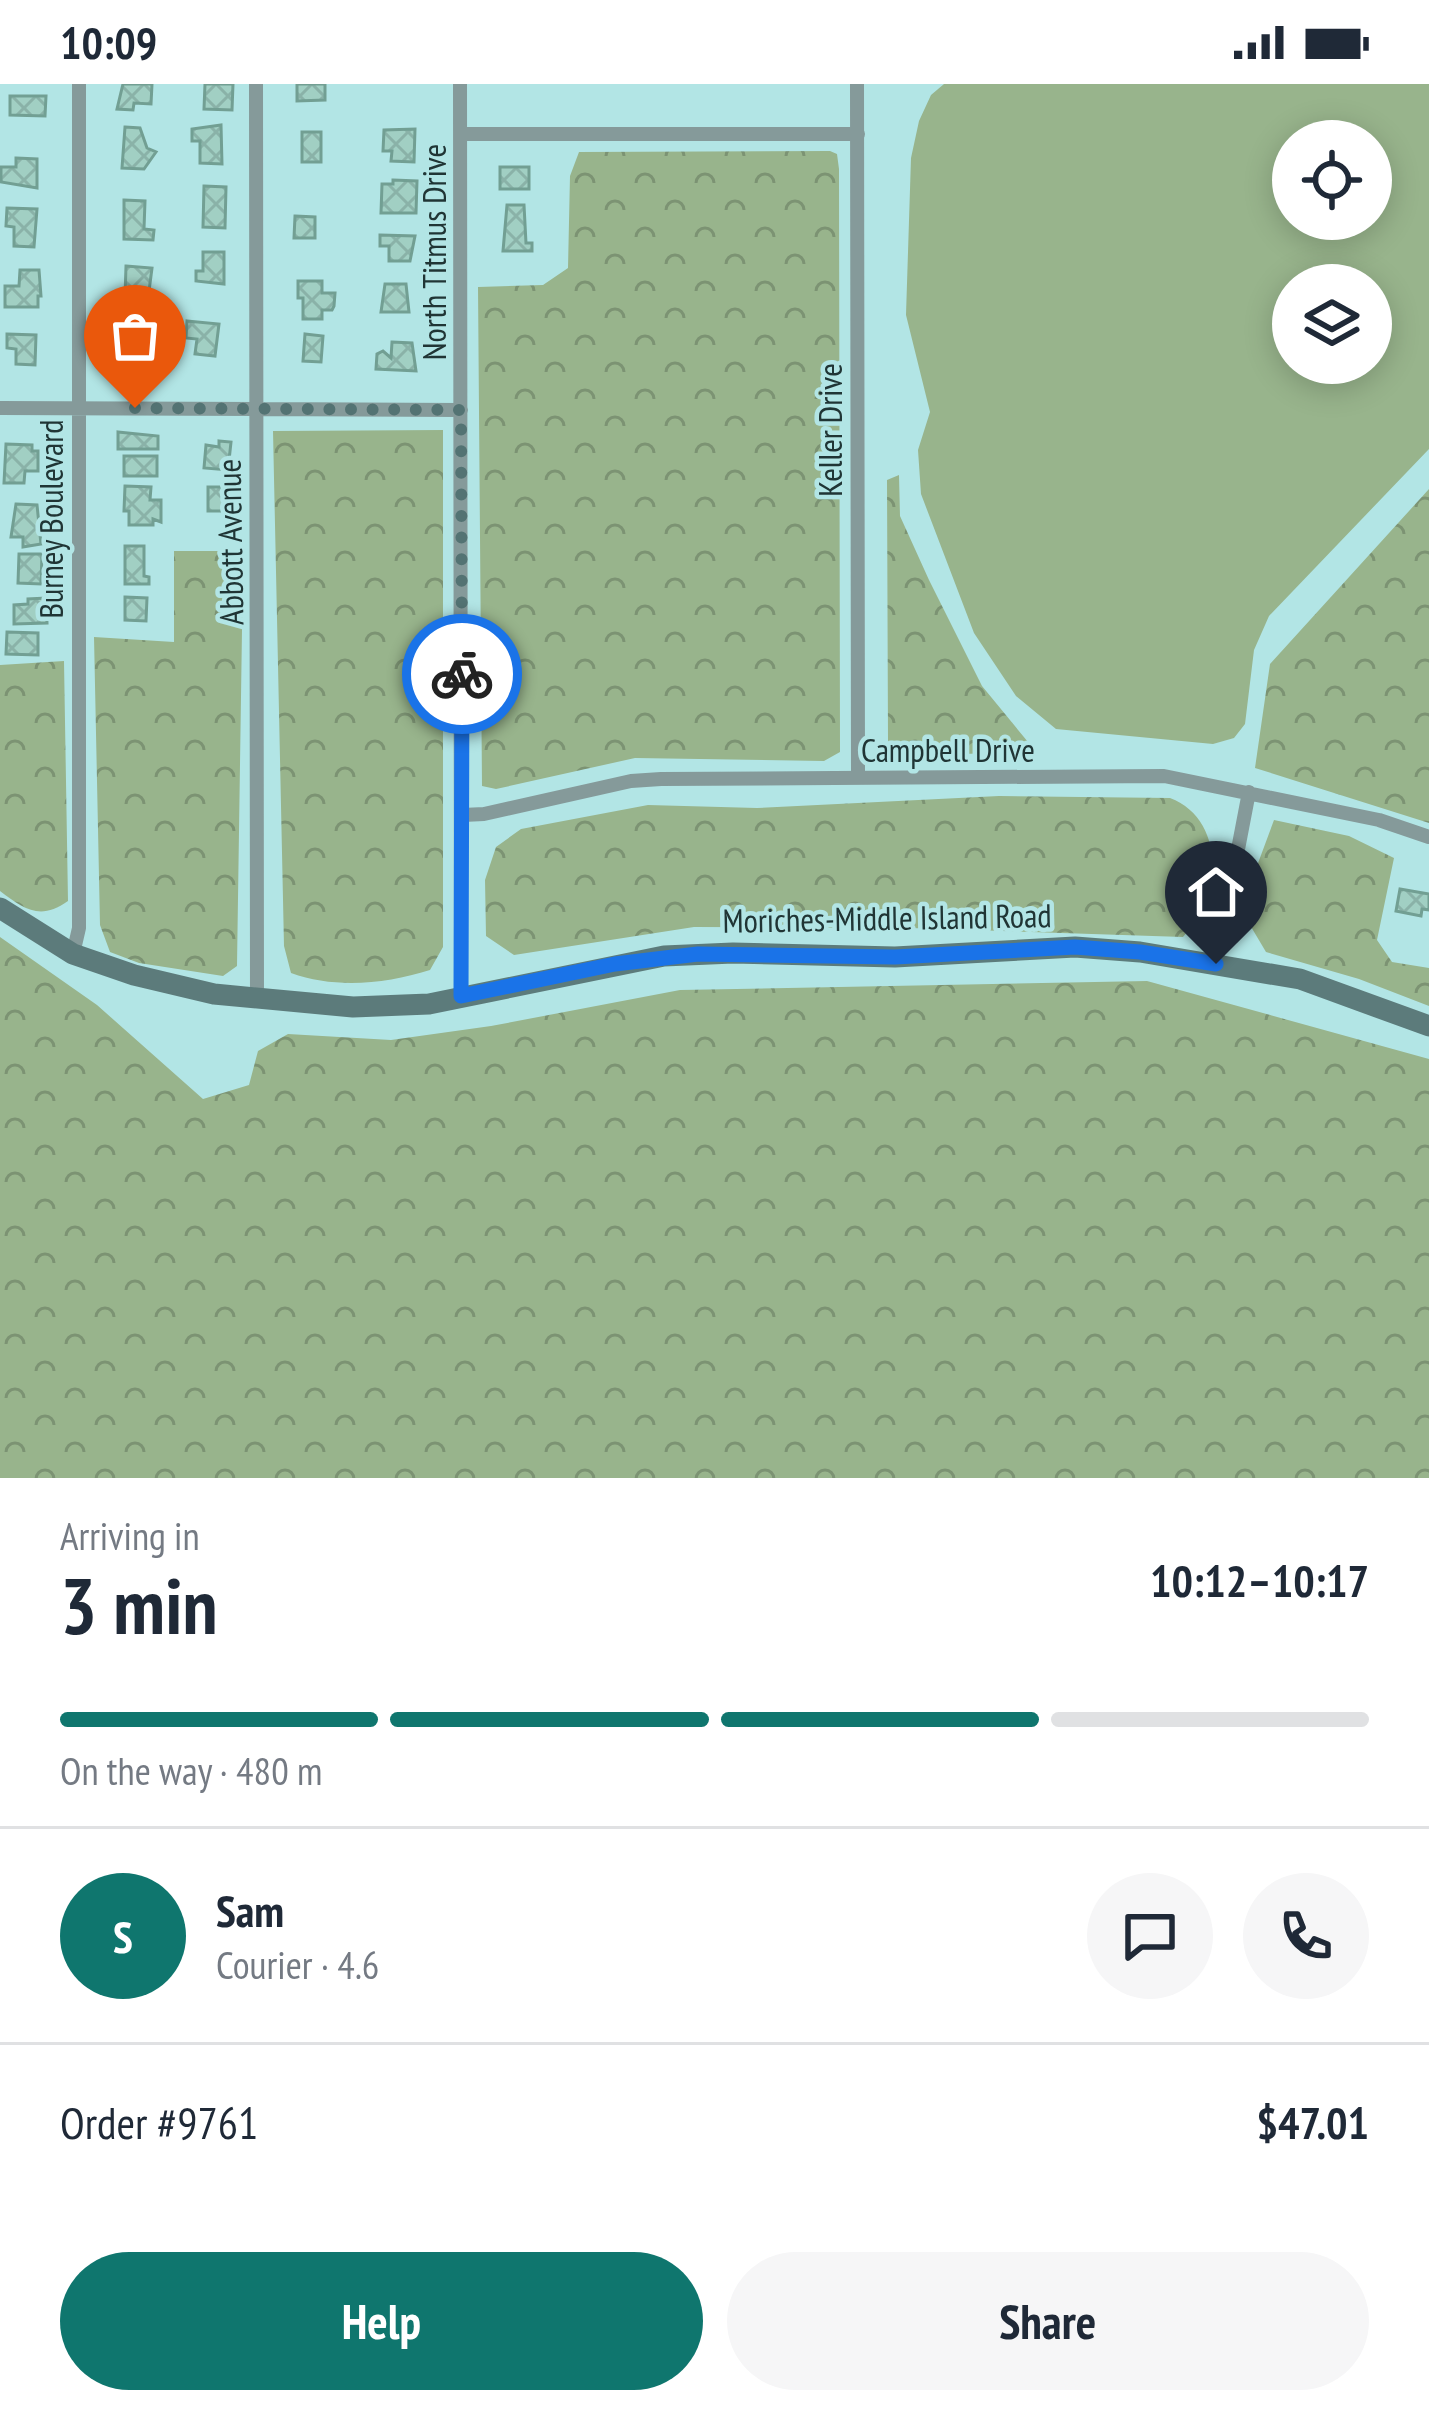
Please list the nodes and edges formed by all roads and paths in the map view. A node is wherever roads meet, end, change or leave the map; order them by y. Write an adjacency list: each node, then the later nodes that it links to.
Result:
1 (79, 84): 7 (street, Burney Boulevard)
2 (256, 84): 9 (street, Abbott Avenue)
3 (460, 84): 5 (street, North Titmus Drive)
4 (857, 84): 6 (street, Keller Drive)
5 (460, 134): 6 (street); 10 (street, North Titmus Drive)
6 (858, 134): 11 (street, Keller Drive)
7 (78, 407): 8 (street); 9 (street); 16 (street, Burney Boulevard)
8 (0, 408)
9 (254, 409): 10 (street); 19 (street, Abbott Avenue)
10 (461, 410): 13 (street, North Titmus Drive)
11 (858, 777): 12 (street, Campbell Drive); 13 (street, Campbell Drive)
12 (1249, 792): 14 (street, Campbell Drive); 17 (street)
13 (463, 815): 18 (street, North Titmus Drive)
14 (1429, 837)
15 (0, 908): 16 (main road, Moriches-Middle Island Road)
16 (73, 954): 19 (main road, Moriches-Middle Island Road)
17 (1216, 964): 18 (main road, Moriches-Middle Island Road); 20 (main road, Moriches-Middle Island Road)
18 (461, 996): 19 (main road, Moriches-Middle Island Road)
19 (257, 999)
20 (1429, 1026)

